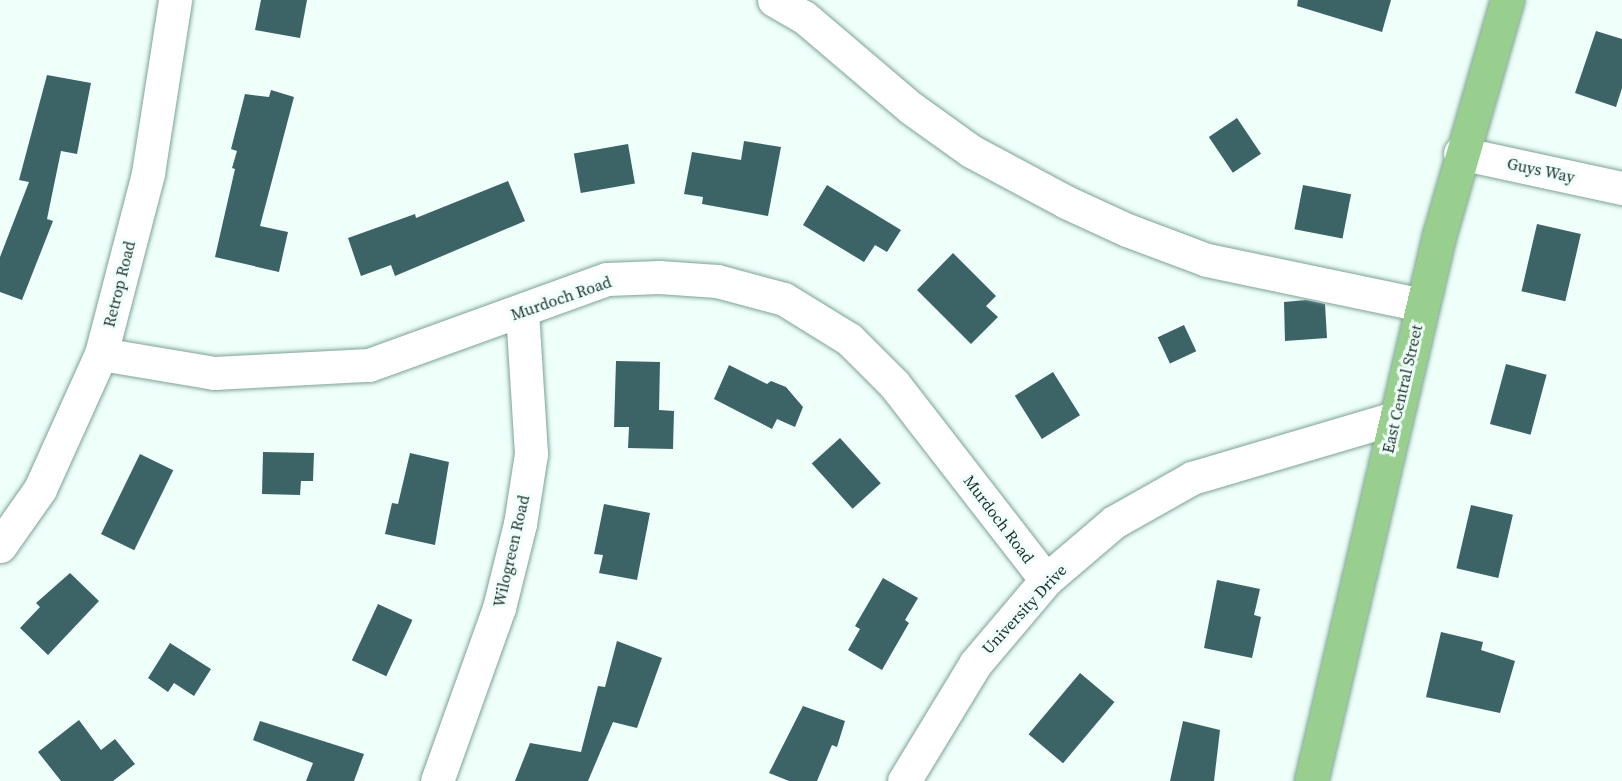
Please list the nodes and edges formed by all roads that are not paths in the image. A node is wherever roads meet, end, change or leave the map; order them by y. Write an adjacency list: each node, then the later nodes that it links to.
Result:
1 (175, 0): 8 (street, Retrop Road)
2 (774, 0): 6 (street)
3 (1508, 0): 4 (main road, East Central Street)
4 (1460, 153): 5 (street, Guys Way); 6 (main road, East Central Street)
5 (1622, 188)
6 (1422, 305): 9 (main road, East Central Street)
7 (522, 311): 8 (street, Murdoch Road); 11 (street, Murdoch Road); 12 (street, Wilogreen Road)
8 (101, 354): 10 (street, Retrop Road)
9 (1395, 418): 11 (street, University Drive); 14 (main road, East Central Street)
10 (0, 546)
11 (1046, 580): 13 (street, University Drive)
12 (436, 781)
13 (904, 781)
14 (1311, 781)

